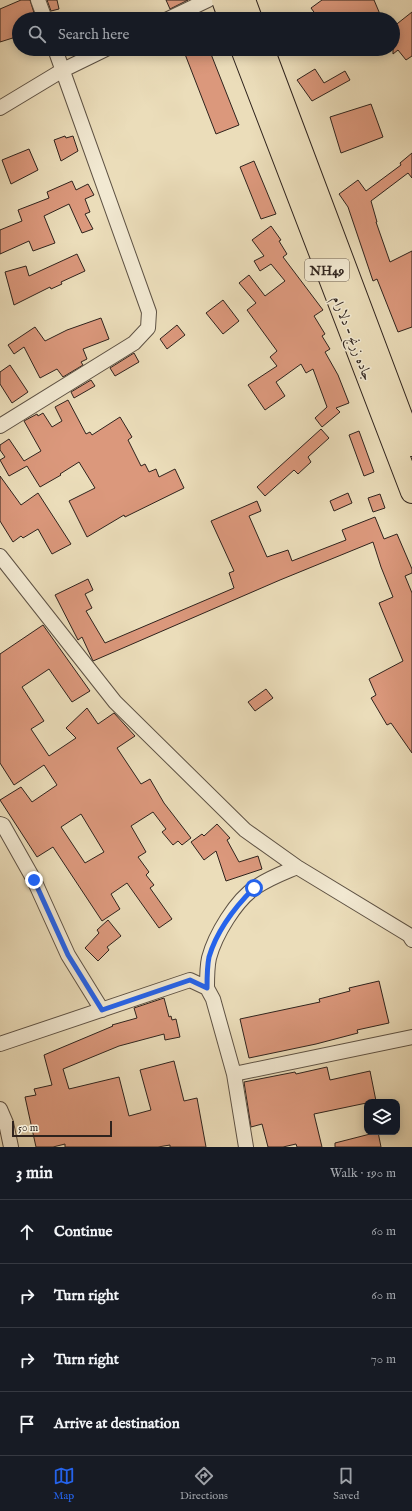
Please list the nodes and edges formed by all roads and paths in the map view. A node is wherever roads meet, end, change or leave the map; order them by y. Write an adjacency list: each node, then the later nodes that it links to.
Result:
1 (38, 0): 5 (street)
2 (208, 0): 6 (street)
3 (223, 0): 7 (highway)
4 (244, 0): 8 (highway)
5 (42, 12)
6 (183, 12)
7 (227, 12)
8 (248, 12)
9 (58, 56): 13 (street)
10 (92, 56): 13 (street)
11 (245, 56): 17 (highway, جاده زرنج - دلارام / NH49)
12 (266, 56): 16 (highway, جاده زرنج - دلارام / NH49)
13 (63, 70): 14 (street); 15 (street)
14 (0, 108)
15 (0, 426)
16 (412, 445)
17 (412, 492)
18 (0, 556): 20 (street)
19 (0, 824): 23 (street)
20 (297, 867): 21 (street); 22 (street)
21 (412, 940)
22 (207, 988): 23 (street); 26 (street)
23 (102, 1010): 25 (street)
24 (412, 1037): 26 (street)
25 (0, 1044)
26 (234, 1074): 29 (street)
27 (0, 1108): 28 (street)
28 (11, 1147)
29 (246, 1147)

